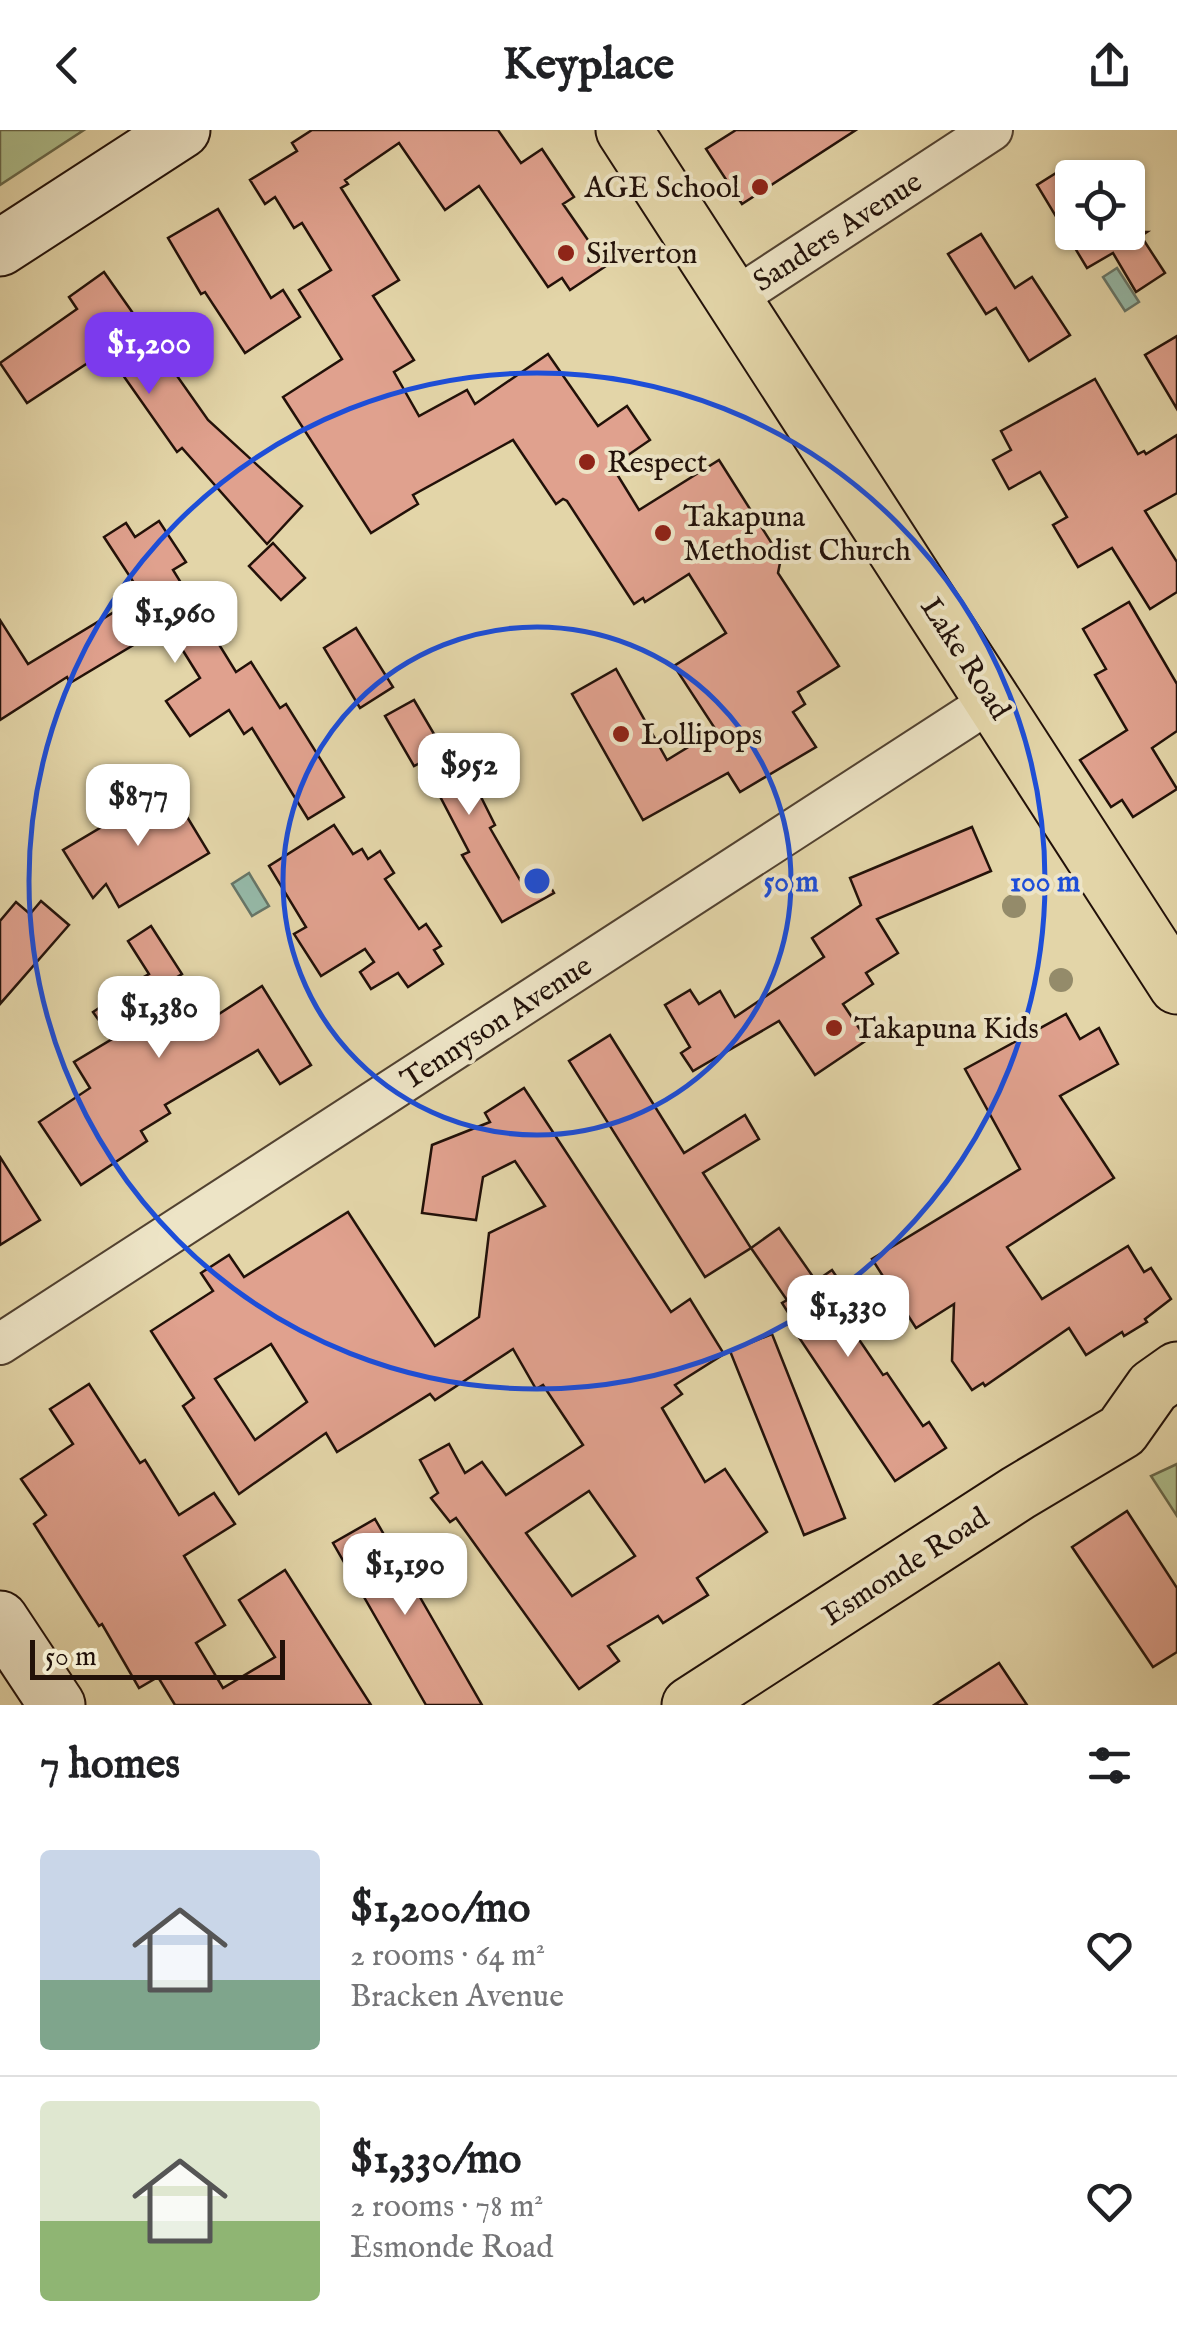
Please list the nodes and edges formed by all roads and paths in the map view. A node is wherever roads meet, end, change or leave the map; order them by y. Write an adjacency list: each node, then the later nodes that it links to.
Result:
1 (182, 130): 4 (main road)
2 (624, 130): 5 (main road, Lake Road)
3 (992, 130): 5 (street, Sanders Avenue)
4 (0, 248)
5 (734, 299): 6 (main road, Lake Road)
6 (993, 700): 7 (main road, Lake Road); 8 (street, Tennyson Avenue)
7 (1168, 950)
8 (0, 1344)
9 (1177, 1370): 11 (main road, Esmonde Road)
10 (1177, 1422): 11 (main road, Esmonde Road)
11 (1122, 1430): 14 (main road, Esmonde Road)
12 (0, 1618): 13 (main road)
13 (56, 1705)
14 (690, 1705)

